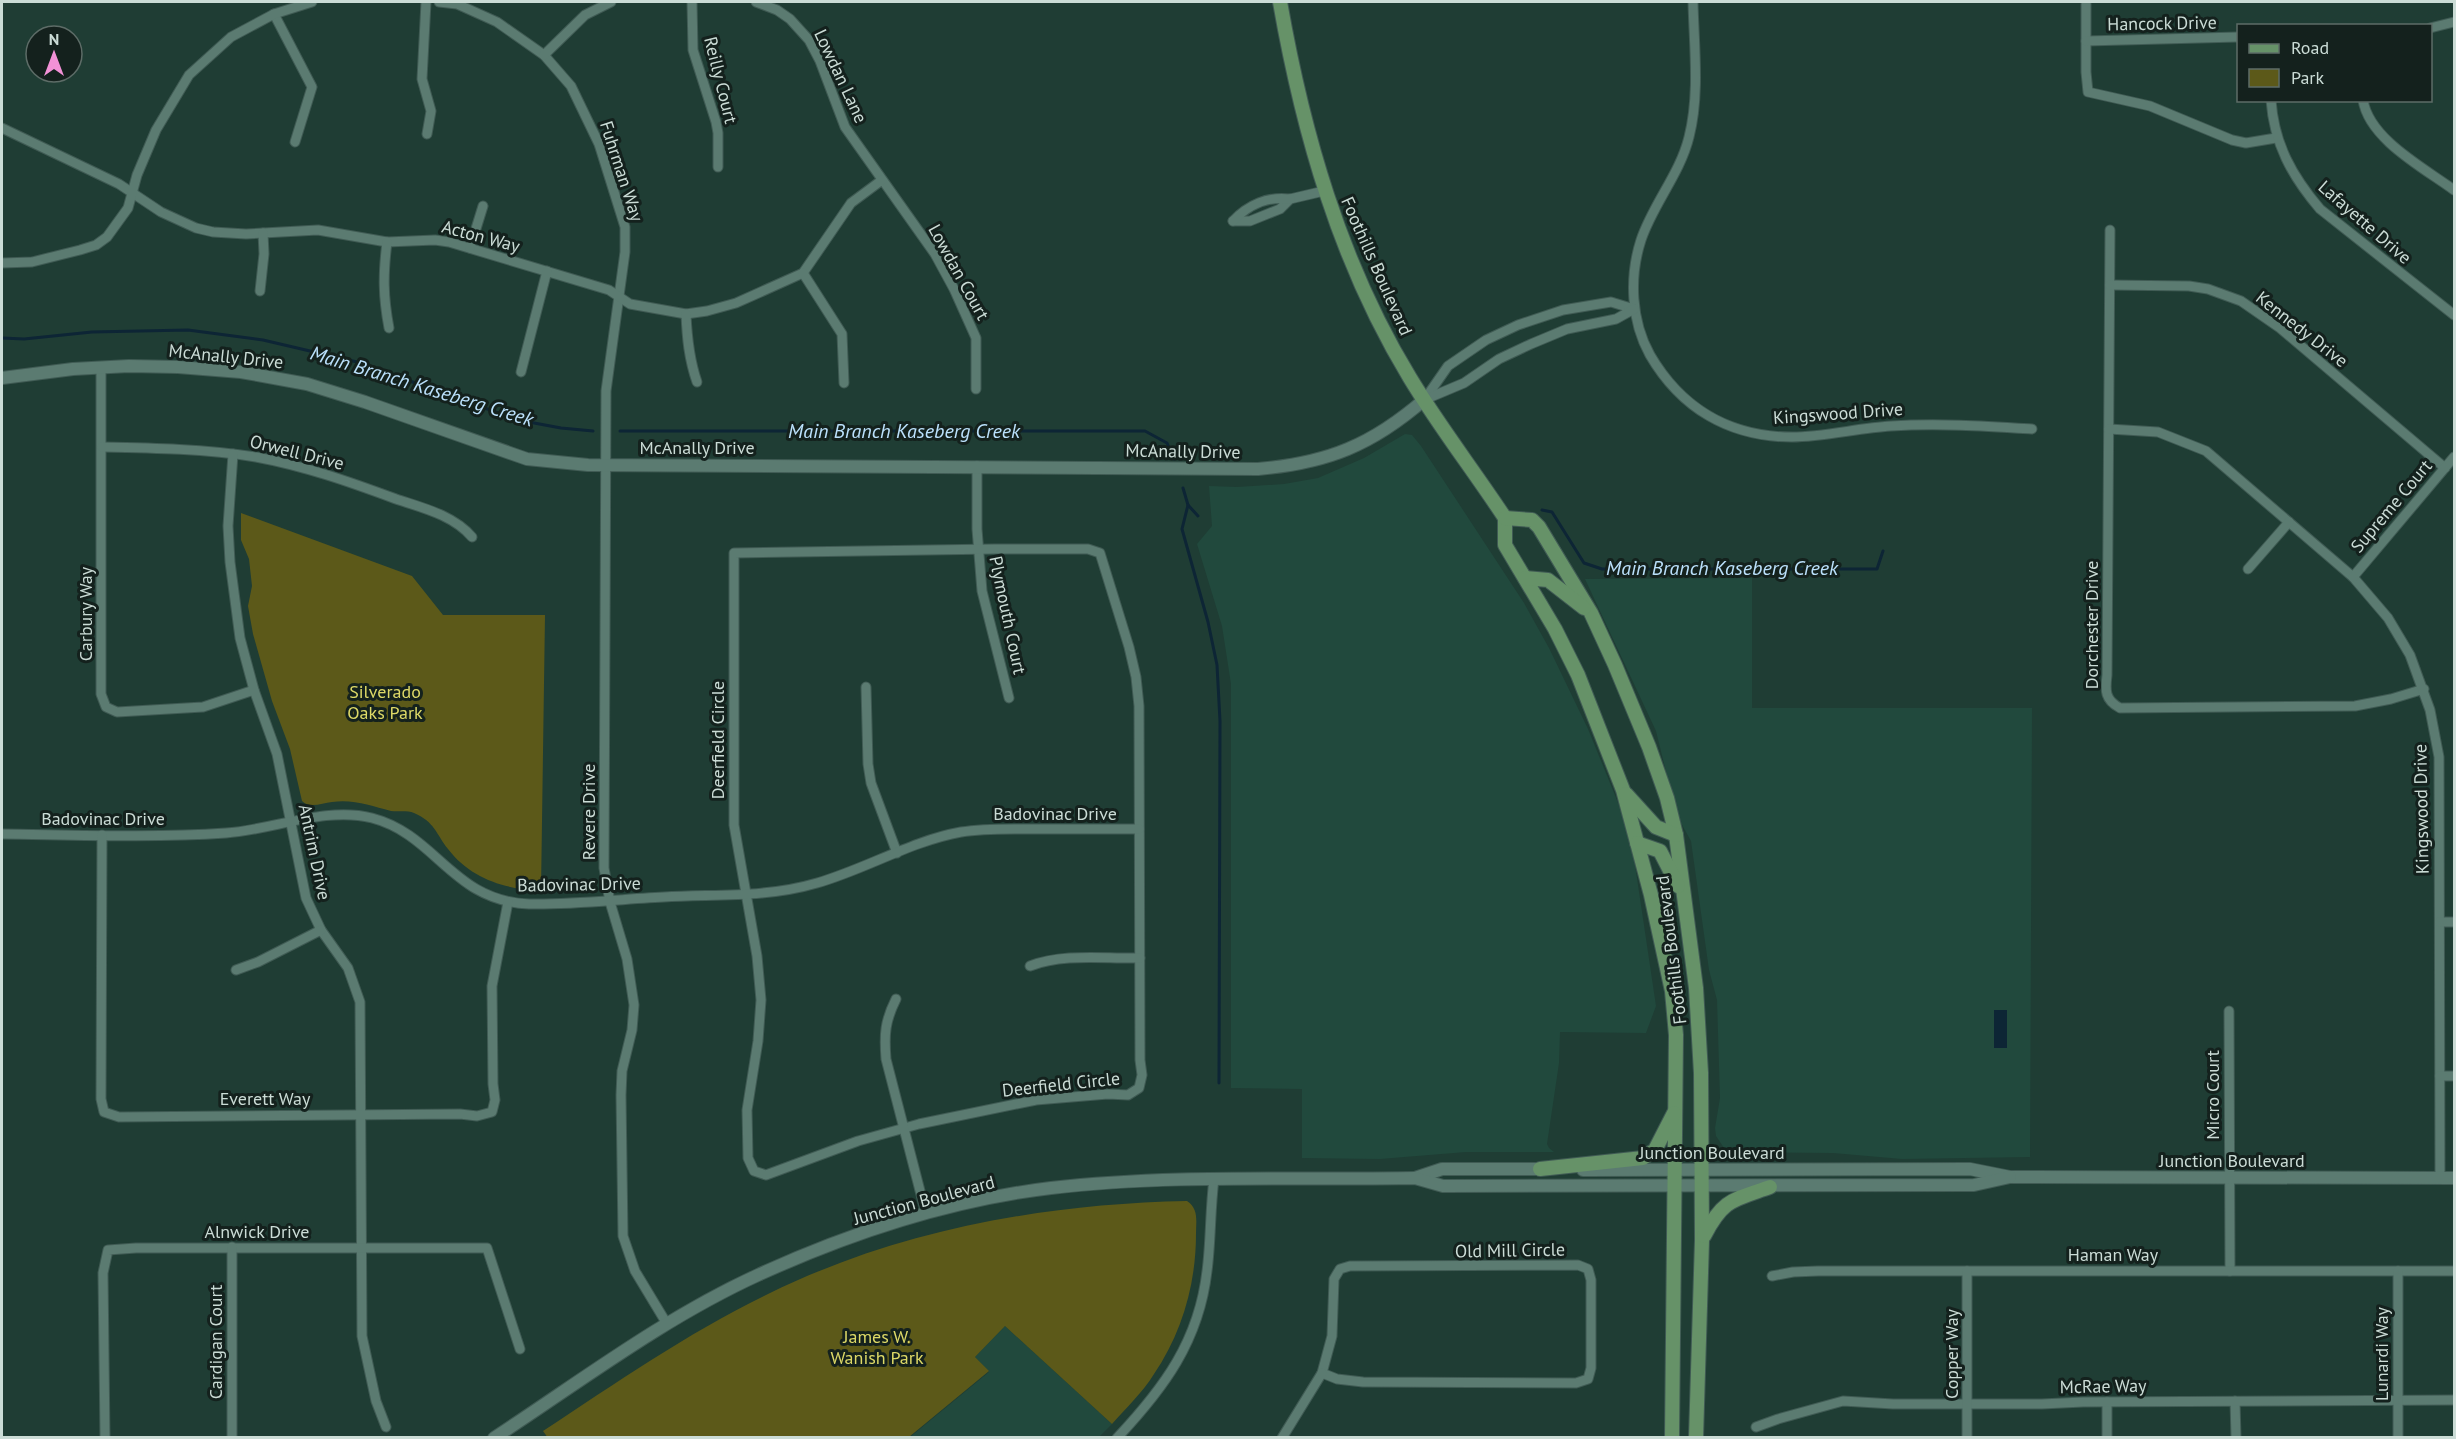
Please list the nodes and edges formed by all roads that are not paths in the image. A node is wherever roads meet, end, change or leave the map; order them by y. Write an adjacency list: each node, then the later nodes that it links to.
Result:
1 (312, 2): 10 (street)
2 (426, 2): 19 (street)
3 (439, 2): 15 (street, Fuhrman Way)
4 (611, 2): 15 (street)
5 (692, 2): 22 (street, Reilly Court)
6 (756, 2): 23 (street, Lowdan Lane)
7 (1280, 2): 26 (main road, Foothills Boulevard)
8 (1693, 2): 39 (street, Kingswood Drive)
9 (2086, 4): 14 (street)
10 (274, 14): 21 (street); 25 (street)
11 (2454, 22): 12 (street)
12 (2432, 28)
13 (2237, 37): 14 (street, Hancock Drive)
14 (2086, 41): 20 (street)
15 (544, 55): 38 (street, Fuhrman Way)
16 (2271, 102): 20 (street, Lafayette Drive)
17 (2363, 102): 24 (street)
18 (2, 128): 25 (street, Acton Way)
19 (427, 134)
20 (2276, 138): 41 (street, Lafayette Drive)
21 (295, 142)
22 (718, 167)
23 (882, 180): 35 (street); 48 (street, Lowdan Court)
24 (2454, 190)
25 (132, 191): 30 (street, Acton Way); 33 (street)
26 (1324, 191): 28 (street); 49 (main road, Foothills Boulevard)
27 (483, 206): 32 (street)
28 (1233, 221)
29 (2110, 230): 36 (street, Dorchester Drive)
30 (263, 233): 31 (street, Acton Way); 37 (street)
31 (387, 242): 32 (street, Acton Way); 42 (street)
32 (470, 248): 34 (street, Acton Way)
33 (2, 263)
34 (547, 271): 38 (street, Acton Way); 44 (street)
35 (803, 273): 40 (street, Acton Way); 47 (street)
36 (2110, 285): 51 (street, Dorchester Drive); 57 (street, Kennedy Drive)
37 (260, 291)
38 (619, 297): 40 (street, Acton Way); 55 (street, Fuhrman Way)
39 (1634, 309): 49 (street, McAnally Drive); 49 (street, McAnally Drive); 50 (street, Kingswood Drive)
40 (686, 314): 46 (street)
41 (2454, 315)
42 (389, 328)
43 (101, 367): 45 (main road, McAnally Drive); 52 (street, Carbury Way); 55 (main road, McAnally Drive)
44 (521, 372)
45 (2, 378)
46 (697, 382)
47 (844, 383)
48 (976, 389)
49 (1425, 399): 56 (main road, McAnally Drive); 58 (main road, Foothills Boulevard)
50 (2032, 429)
51 (2109, 429): 59 (street, Kingswood Drive); 67 (street, Dorchester Drive)
52 (102, 447): 53 (street, Orwell Drive); 68 (street, Carbury Way)
53 (233, 454): 60 (street, Orwell Drive); 68 (street, Antrim Drive)
54 (2454, 457): 57 (street, Supreme Court)
55 (606, 465): 56 (main road, McAnally Drive); 81 (street, Revere Drive)
56 (978, 466): 61 (street, Plymouth Court)
57 (2445, 468): 63 (street, Supreme Court)
58 (1505, 518): 64 (main road, Foothills Boulevard); 65 (main road, Foothills Boulevard)
59 (2289, 522): 62 (street); 63 (street, Kingswood Drive)
60 (472, 537)
61 (978, 549): 69 (street, Plymouth Court); 72 (street, Deerfield Circle); 78 (street, Deerfield Circle)
62 (2248, 568)
63 (2353, 577): 67 (street, Kingswood Drive)
64 (1525, 578): 65 (main road); 70 (main road, Foothills Boulevard)
65 (1590, 613): 75 (main road, Foothills Boulevard)
66 (866, 687): 77 (street)
67 (2424, 689): 82 (street, Kingswood Drive)
68 (254, 690): 71 (street, Antrim Drive)
69 (1009, 698)
70 (1623, 790): 75 (main road); 76 (main road, Foothills Boulevard)
71 (291, 823): 74 (street, Badovinac Drive); 80 (street, Badovinac Drive); 84 (street, Antrim Drive)
72 (1139, 829): 77 (street, Badovinac Drive); 85 (street, Deerfield Circle)
73 (2, 834): 74 (street, Badovinac Drive)
74 (102, 835): 93 (street, Everett Way)
75 (1676, 835): 79 (main road, Foothills Boulevard)
76 (1637, 843): 79 (main road); 92 (main road, Foothills Boulevard)
77 (897, 853): 78 (street, Badovinac Drive)
78 (746, 895): 81 (street, Badovinac Drive); 94 (street, Deerfield Circle)
79 (1683, 895): 97 (main road, Foothills Boulevard)
80 (508, 902): 81 (street, Badovinac Drive); 93 (street, Everett Way)
81 (609, 902): 116 (street, Revere Drive)
82 (2440, 922): 83 (street); 90 (street, Kingswood Drive)
83 (2454, 922)
84 (321, 930): 87 (street); 93 (street, Antrim Drive)
85 (1140, 958): 86 (street); 94 (street, Deerfield Circle)
86 (1030, 966)
87 (236, 970)
88 (896, 999): 94 (street)
89 (2229, 1011): 100 (street, Micro Court)
90 (2440, 1076): 91 (street); 101 (street, Kingswood Drive)
91 (2454, 1076)
92 (1676, 1108): 95 (main road); 96 (main road, Foothills Boulevard)
93 (362, 1115): 110 (street, Antrim Drive)
94 (903, 1128): 107 (street)
95 (1540, 1169): 96 (main road, Junction Boulevard); 99 (main road, Junction Boulevard)
96 (1676, 1170): 97 (main road, Junction Boulevard); 104 (main road, Foothills Boulevard)
97 (1702, 1170): 98 (main road, Junction Boulevard); 105 (main road, Foothills Boulevard)
98 (2010, 1177): 100 (main road, Junction Boulevard); 106 (main road, Junction Boulevard)
99 (1415, 1178): 103 (main road, Junction Boulevard); 104 (main road, Junction Boulevard)
100 (2229, 1178): 101 (main road, Junction Boulevard); 111 (street, Micro Court)
101 (2439, 1178): 102 (main road, Junction Boulevard)
102 (2454, 1178)
103 (1214, 1179): 107 (main road, Junction Boulevard); 129 (street)
104 (1676, 1187): 105 (main road, Junction Boulevard); 131 (main road, Foothills Boulevard)
105 (1702, 1187): 106 (main road, Junction Boulevard); 108 (main road, Foothills Boulevard)
106 (1770, 1187): 108 (main road)
107 (926, 1214): 116 (main road, Junction Boulevard)
108 (1702, 1240): 132 (main road, Foothills Boulevard)
109 (232, 1247): 110 (street, Alnwick Drive); 126 (street, Alnwick Drive); 127 (street, Cardigan Court)
110 (362, 1247): 117 (street, Alnwick Drive); 124 (street, Antrim Drive)
111 (2230, 1270): 112 (street, Haman Way); 113 (street, Haman Way)
112 (1967, 1271): 115 (street, Haman Way); 123 (street, Copper Way)
113 (2398, 1271): 114 (street, Haman Way); 121 (street, Lunardi Way)
114 (2454, 1271)
115 (1772, 1276)
116 (667, 1324): 128 (main road, Junction Boulevard)
117 (520, 1349)
118 (1322, 1373): 118 (street, Old Mill Circle); 130 (street, Old Mill Circle)
119 (2454, 1400): 121 (street, McRae Way)
120 (2235, 1401): 121 (street, McRae Way); 122 (street, McRae Way); 135 (street)
121 (2398, 1401): 136 (street, Lunardi Way)
122 (2107, 1402): 123 (street, McRae Way); 134 (street)
123 (1967, 1404): 125 (street, McRae Way); 133 (street, Copper Way)
124 (386, 1427)
125 (1756, 1427)
126 (105, 1437)
127 (232, 1437)
128 (494, 1437)
129 (1118, 1437)
130 (1282, 1437)
131 (1672, 1437)
132 (1696, 1437)
133 (1967, 1437)
134 (2107, 1437)
135 (2236, 1437)
136 (2398, 1437)

